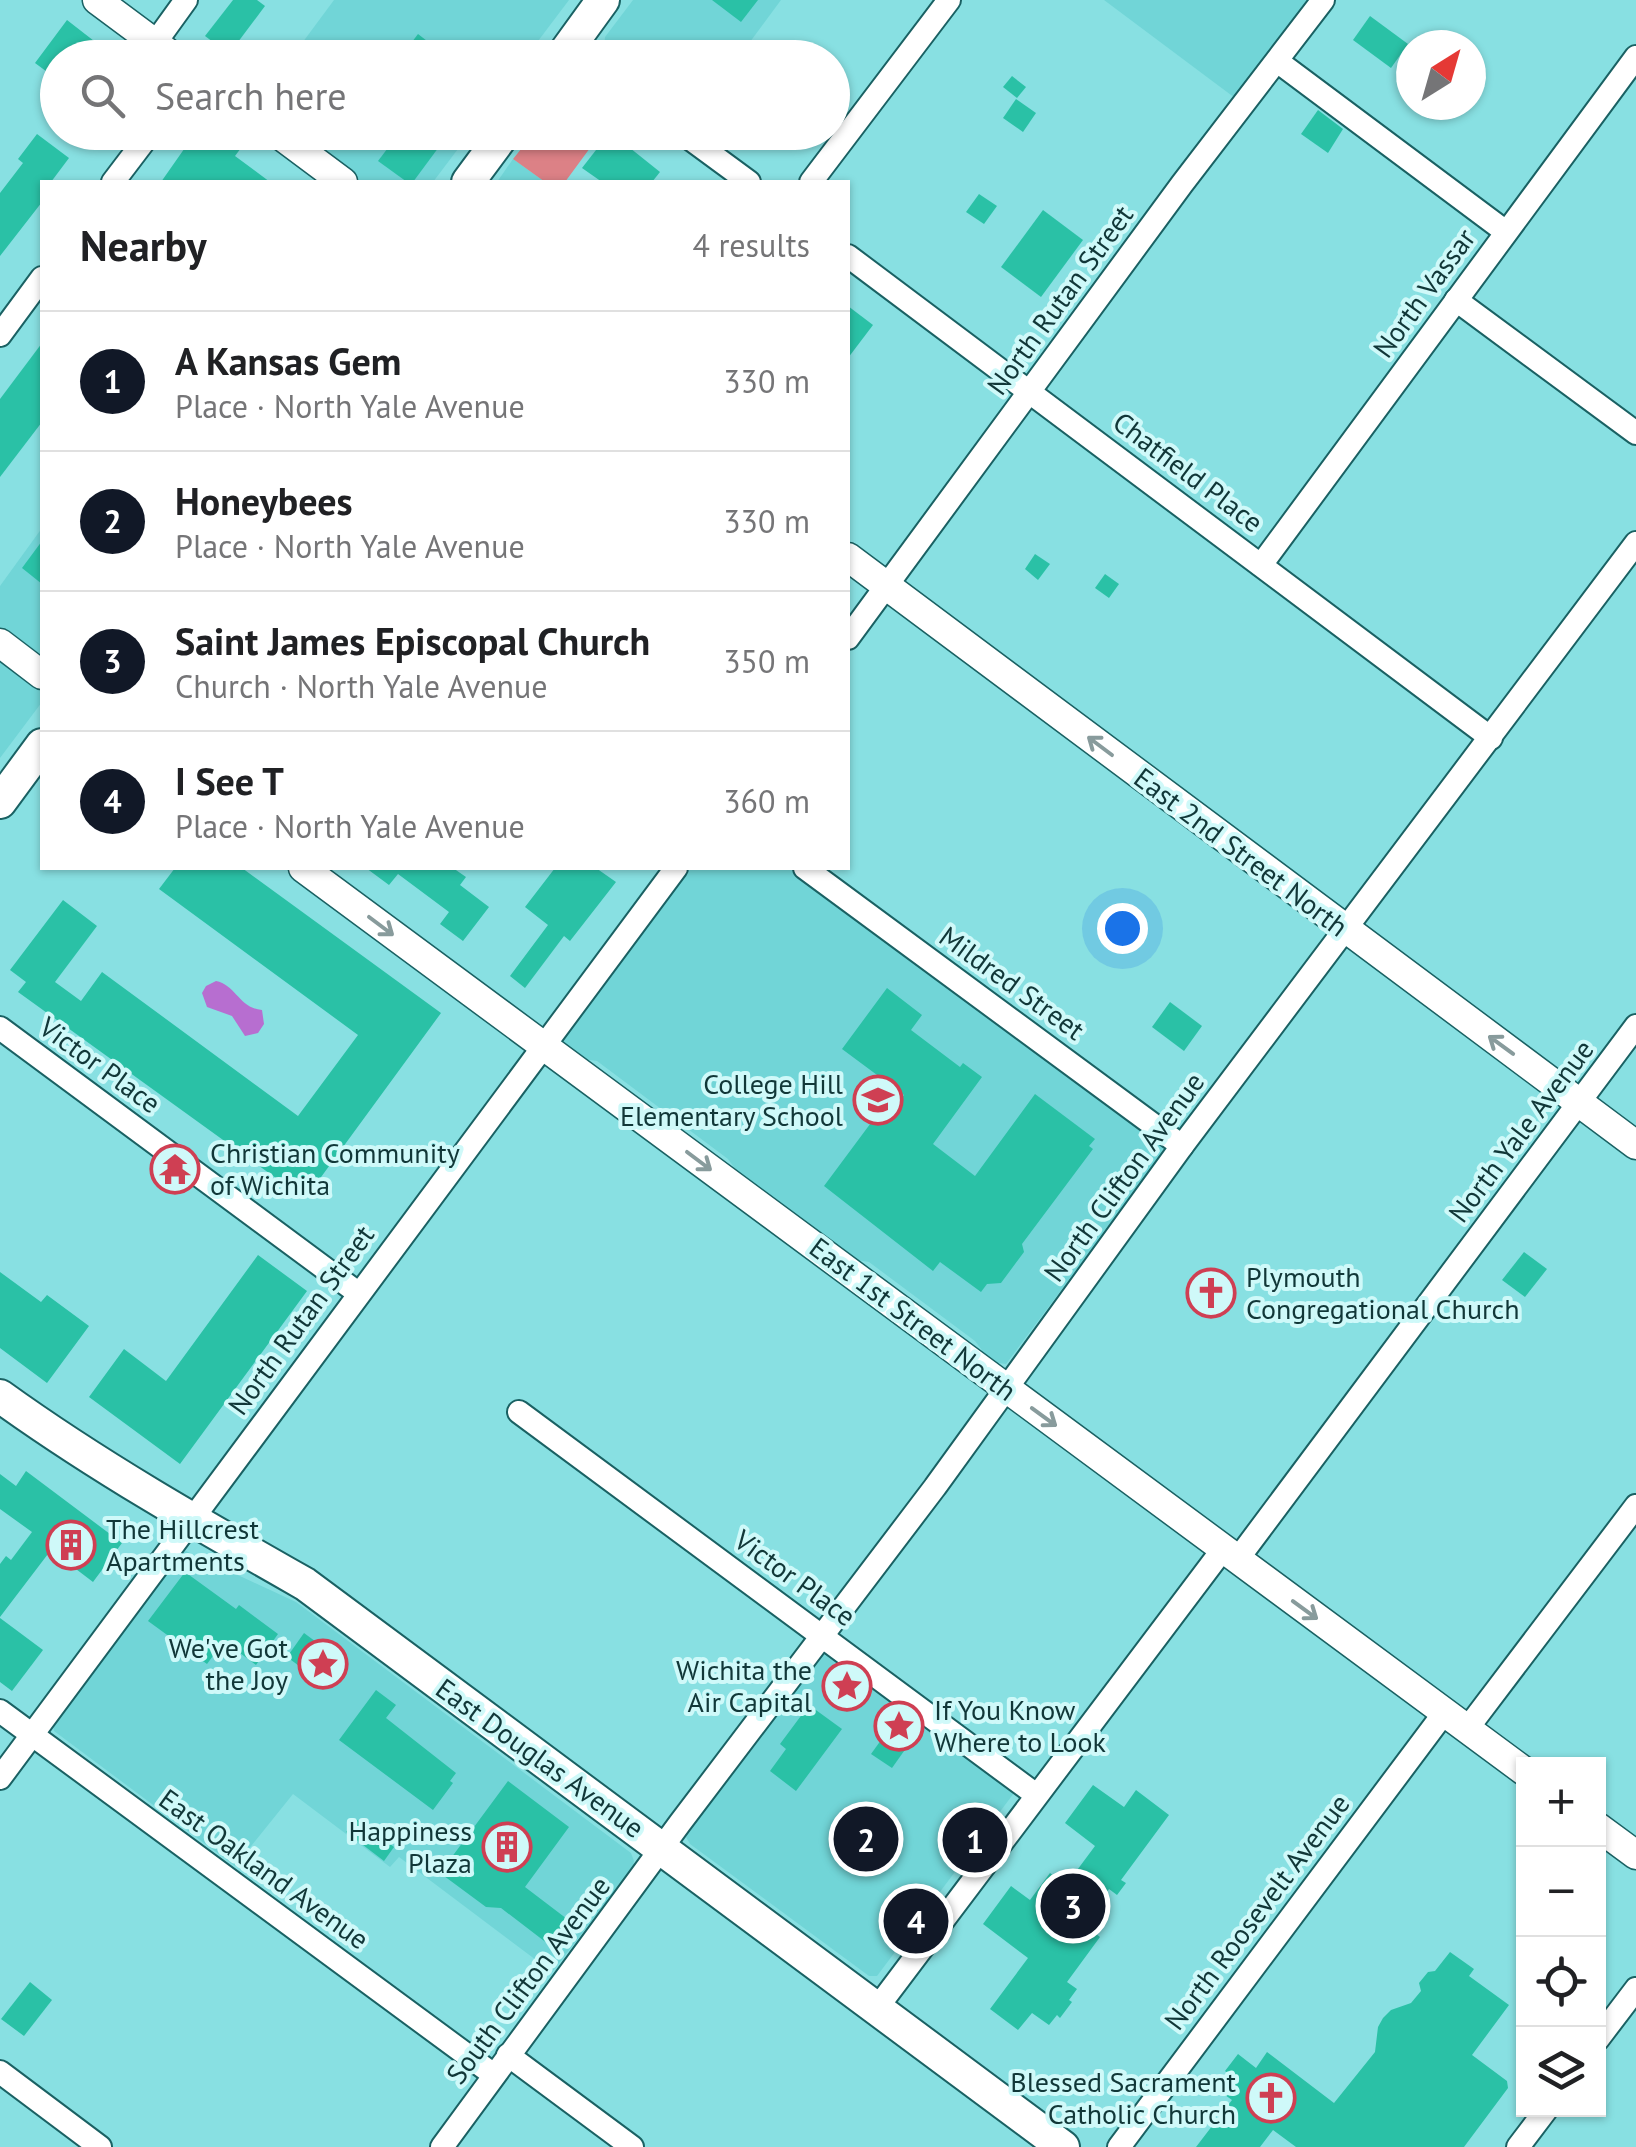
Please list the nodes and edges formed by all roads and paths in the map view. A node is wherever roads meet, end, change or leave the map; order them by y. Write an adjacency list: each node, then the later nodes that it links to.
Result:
1 (97, 0): 6 (street)
2 (186, 0): 7 (street)
3 (603, 0): 8 (main road)
4 (949, 0): 11 (street)
5 (1323, 0): 10 (street, North Rutan Street)
6 (151, 40)
7 (169, 40)
8 (578, 40)
9 (1636, 57): 22 (street, North Vassar)
10 (1277, 61): 22 (street); 27 (street, North Rutan Street)
11 (850, 131)
12 (137, 150): 17 (street)
13 (300, 150): 18 (street)
14 (492, 150): 19 (main road)
15 (705, 150): 20 (street)
16 (835, 150): 21 (street)
17 (115, 180)
18 (340, 180)
19 (469, 180)
20 (746, 180)
21 (813, 180)
22 (1506, 232): 25 (street, North Vassar)
23 (850, 257): 27 (street, Chatfield Place)
24 (40, 281): 26 (street)
25 (1456, 300): 28 (street); 31 (street, North Vassar)
26 (0, 335)
27 (1030, 391): 31 (street, Chatfield Place); 32 (street, North Rutan Street)
28 (1636, 433)
29 (1636, 543): 36 (street, North Clifton Avenue)
30 (850, 559): 32 (street, East 2nd Street North)
31 (1262, 565): 36 (street, Chatfield Place)
32 (886, 586): 33 (street, North Rutan Street); 42 (street, East 2nd Street North, one-way to 32)
33 (850, 635)
34 (0, 643): 35 (street)
35 (40, 673)
36 (1491, 738): 42 (street, North Clifton Avenue)
37 (40, 748): 38 (main road)
38 (0, 802)
39 (310, 870): 45 (street, East 1st Street North, one-way to 45)
40 (674, 870): 45 (street, North Rutan Street)
41 (808, 870): 48 (street, Mildred Street)
42 (1346, 930): 46 (street, East 2nd Street North, one-way to 42); 48 (street, North Clifton Avenue)
43 (1636, 1026): 46 (street, North Yale Avenue)
44 (0, 1028): 49 (street, Victor Place)
45 (543, 1045): 49 (street, North Rutan Street); 50 (street, East 1st Street North, one-way to 50)
46 (1580, 1102): 47 (street, East 2nd Street North); 55 (street, North Yale Avenue)
47 (1636, 1145)
48 (1182, 1146): 50 (street, North Clifton Avenue)
49 (358, 1293): 54 (street, North Rutan Street)
50 (1007, 1388): 55 (street, East 1st Street North, one-way to 55); 56 (street, North Clifton Avenue)
51 (0, 1396): 54 (main road, East Douglas Avenue)
52 (519, 1412): 56 (street, Victor Place)
53 (1636, 1506): 58 (street, North Roosevelt Avenue)
54 (191, 1519): 59 (street, North Rutan Street); 64 (main road, East Douglas Avenue)
55 (1230, 1554): 58 (street, East 1st Street North, one-way to 58); 62 (street, North Yale Avenue)
56 (822, 1635): 62 (street, Victor Place); 64 (street, North Clifton Avenue)
57 (0, 1711): 59 (street, East Oakland Avenue)
58 (1456, 1721): 60 (street, East 1st Street North); 77 (street, North Roosevelt Avenue)
59 (32, 1736): 61 (street, North Rutan Street); 71 (street, East Oakland Avenue)
60 (1516, 1765)
61 (0, 1778)
62 (1036, 1794): 67 (street, North Yale Avenue)
63 (1606, 1833): 65 (street)
64 (662, 1848): 67 (main road, East Douglas Avenue); 69 (street, South Clifton Avenue)
65 (1636, 1855)
66 (1636, 1989): 68 (street)
67 (877, 2008): 76 (main road, East Douglas Avenue)
68 (1606, 2028)
69 (508, 2055): 71 (street, South Clifton Avenue); 75 (street)
70 (0, 2072): 73 (street)
71 (494, 2075): 74 (street, South Clifton Avenue)
72 (1541, 2117): 78 (street)
73 (90, 2144)
74 (442, 2147)
75 (632, 2147)
76 (1063, 2147)
77 (1119, 2147)
78 (1518, 2147)

